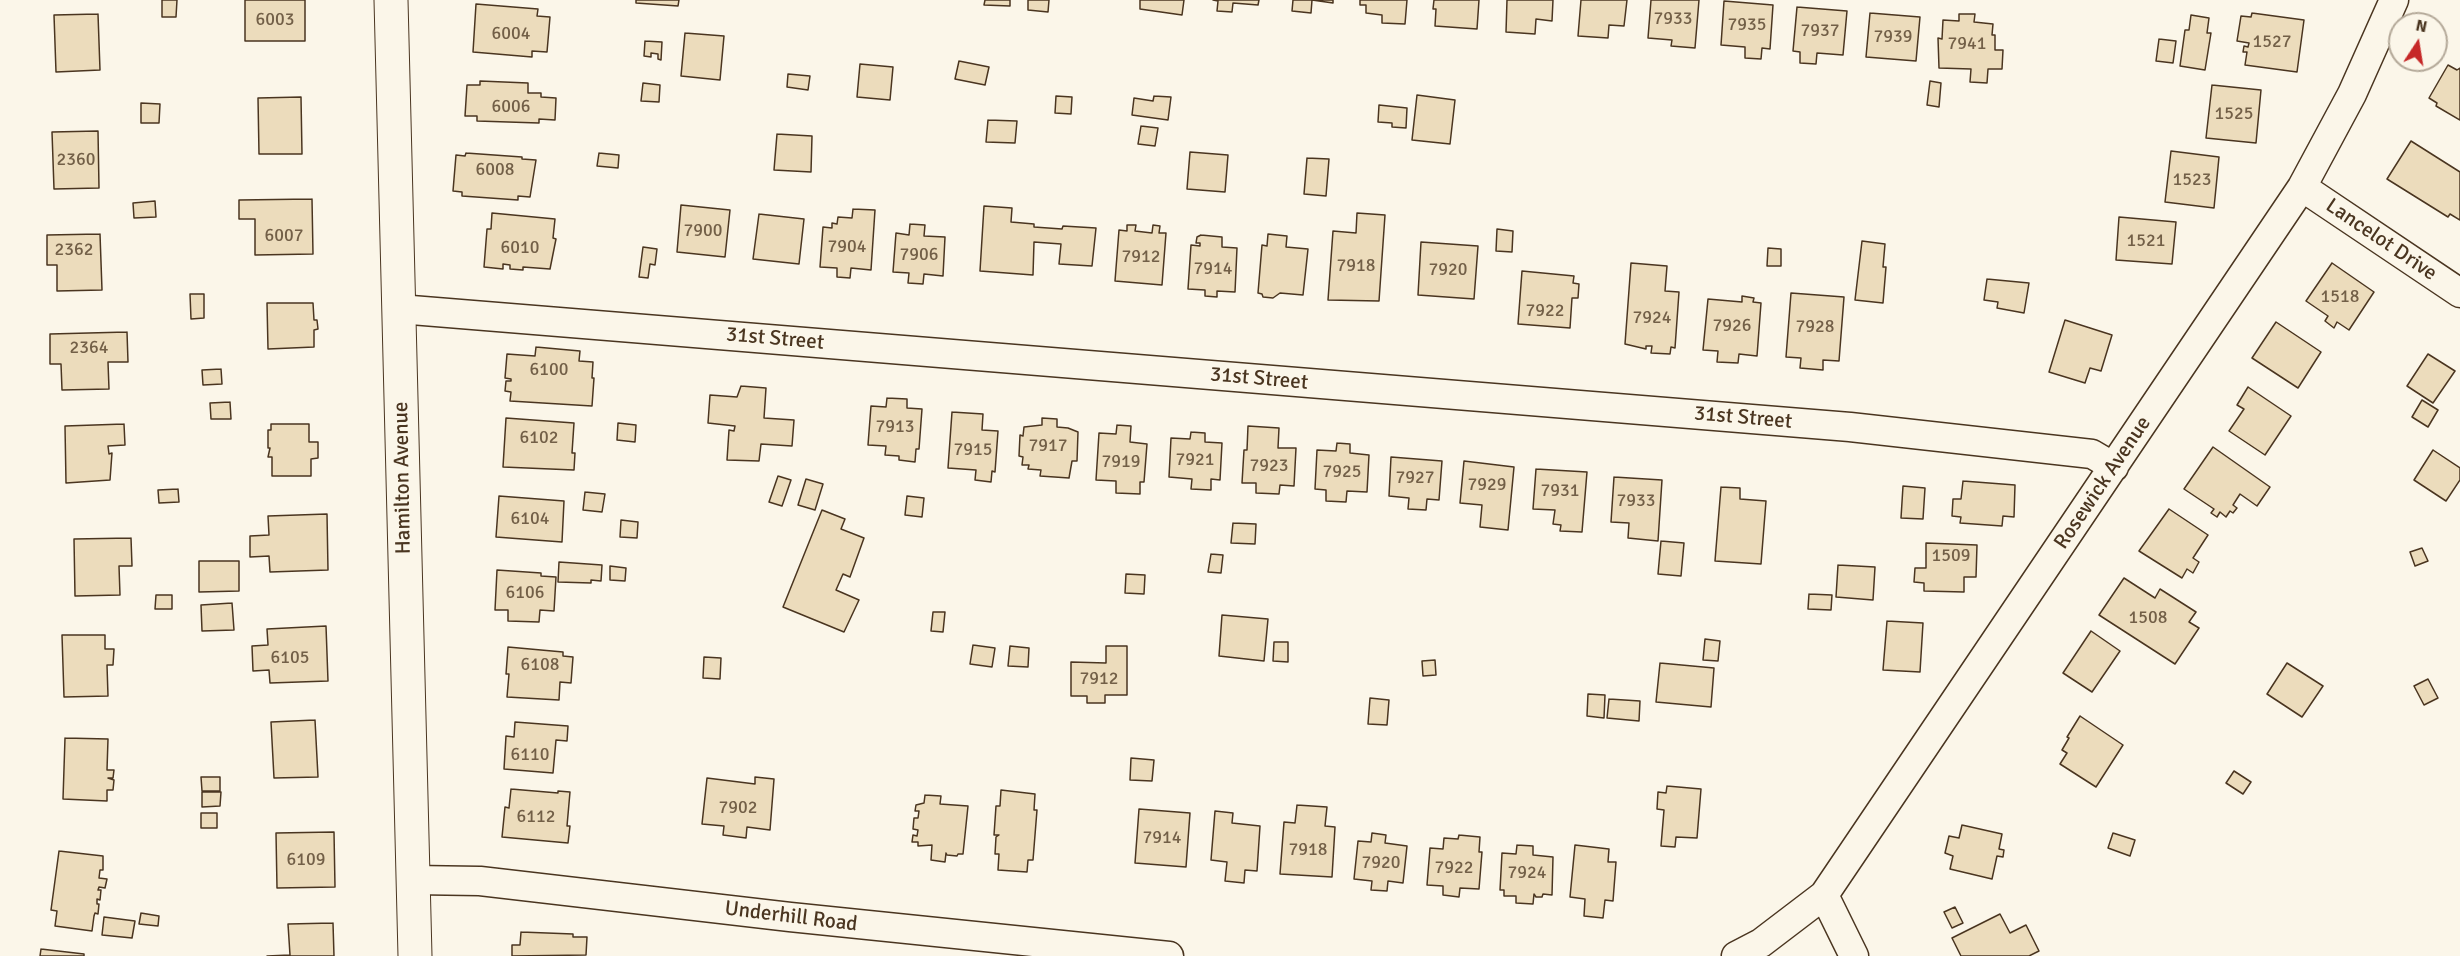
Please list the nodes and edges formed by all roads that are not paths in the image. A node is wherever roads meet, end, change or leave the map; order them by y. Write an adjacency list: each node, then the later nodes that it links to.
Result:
1 (391, 0): 5 (street, Hamilton Avenue)
2 (2394, 0): 3 (street, Rosewick Avenue)
3 (2302, 187): 4 (street, Lancelot Drive); 6 (street, Rosewick Avenue)
4 (2460, 293)
5 (399, 309): 6 (street, 31st Street); 7 (street, Hamilton Avenue)
6 (2114, 467): 8 (street, Rosewick Avenue)
7 (413, 880): 9 (street, Hamilton Avenue); 10 (street, Underhill Road)
8 (1824, 895): 11 (street); 12 (street)
9 (415, 956)
10 (1169, 956)
11 (1736, 956)
12 (1854, 956)

